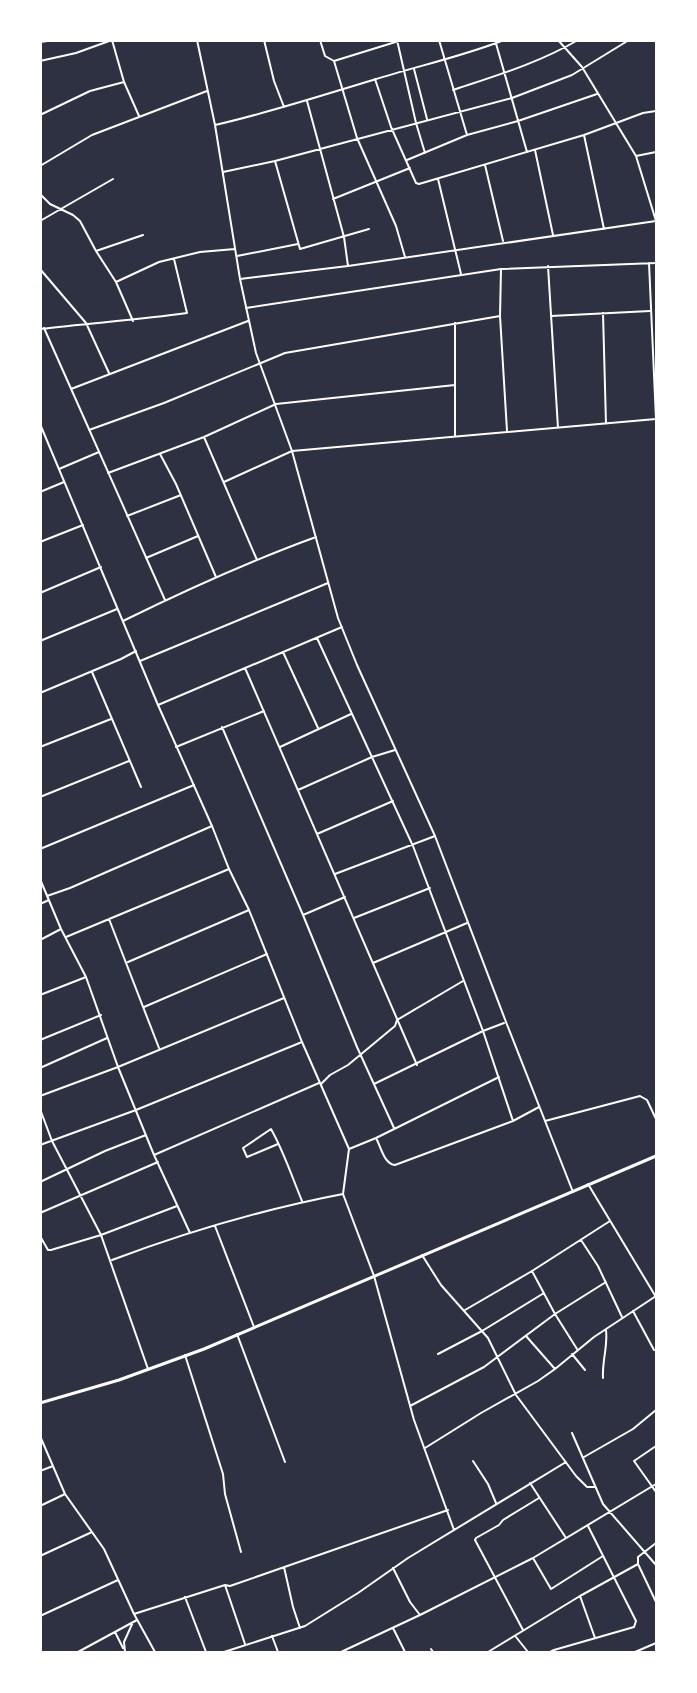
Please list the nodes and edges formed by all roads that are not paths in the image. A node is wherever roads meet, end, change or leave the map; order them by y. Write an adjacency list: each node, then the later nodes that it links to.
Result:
1 (55, 40): 13 (street)
2 (112, 40): 16 (street); 24 (street)
3 (197, 40): 27 (street)
4 (264, 40): 31 (street)
5 (320, 40): 18 (street)
6 (402, 40): 12 (street)
7 (439, 40): 17 (street)
8 (504, 40): 14 (street)
9 (558, 40): 15 (street)
10 (578, 40): 15 (street)
11 (629, 40): 19 (street)
12 (397, 41): 18 (street); 21 (street)
13 (40, 42)
14 (496, 42): 17 (street); 22 (street)
15 (564, 49): 19 (street); 22 (street)
16 (40, 61)
17 (444, 61): 20 (street); 26 (street)
18 (334, 62): 25 (street)
19 (582, 67): 28 (street); 29 (street)
20 (414, 69): 21 (street); 36 (street)
21 (403, 72): 23 (street); 38 (street)
22 (505, 73): 26 (street); 29 (street)
23 (375, 79): 25 (street); 41 (street)
24 (124, 82): 34 (street); 35 (street)
25 (343, 89): 30 (street); 44 (street)
26 (453, 90): 32 (street)
27 (207, 92): 35 (street); 40 (street)
28 (597, 94): 37 (street); 39 (street)
29 (512, 98): 32 (street); 37 (street)
30 (307, 101): 31 (street); 45 (street)
31 (284, 107): 40 (street)
32 (459, 111): 36 (street); 42 (street)
33 (657, 111): 39 (street)
34 (40, 115)
35 (139, 116): 54 (street)
36 (427, 120): 38 (street)
37 (518, 122): 42 (street); 49 (street)
38 (416, 123): 41 (street); 48 (street)
39 (616, 123): 43 (street); 50 (street)
40 (214, 125): 56 (street)
41 (392, 130): 44 (street); 51 (street)
42 (467, 135): 48 (street)
43 (584, 135): 46 (street); 66 (street)
44 (357, 138): 45 (street); 59 (street)
45 (319, 149): 52 (street); 61 (street)
46 (535, 150): 49 (street); 68 (street)
47 (657, 152): 50 (street)
48 (425, 153): 51 (street)
49 (527, 153): 53 (street)
50 (636, 156): 64 (street)
51 (406, 160): 55 (street)
52 (275, 161): 56 (street); 71 (street)
53 (485, 165): 58 (street); 70 (street)
54 (40, 166)
55 (410, 168): 58 (street); 59 (street)
56 (222, 172): 72 (street)
57 (112, 179): 62 (street)
58 (438, 179): 73 (street)
59 (377, 183): 61 (street); 76 (street)
60 (40, 194): 62 (street)
61 (333, 200): 69 (street)
62 (61, 209): 63 (street); 74 (street)
63 (40, 221)
64 (656, 221): 66 (street)
65 (369, 229): 69 (street)
66 (604, 229): 68 (street)
67 (143, 235): 74 (street)
68 (553, 235): 70 (street)
69 (344, 237): 71 (street); 80 (street)
70 (503, 243): 73 (street)
71 (298, 244): 75 (street)
72 (236, 249): 75 (street); 77 (street)
73 (455, 250): 76 (street); 84 (street)
74 (96, 251): 86 (street)
75 (237, 256): 85 (street)
76 (405, 257): 80 (street)
77 (174, 259): 86 (street); 92 (street)
78 (649, 263): 79 (street); 81 (street); 88 (street)
79 (657, 263)
80 (348, 266): 85 (street)
81 (548, 266): 83 (street); 90 (street)
82 (40, 269): 94 (street)
83 (501, 269): 84 (street); 91 (street)
84 (460, 274): 87 (street)
85 (240, 279): 87 (street)
86 (116, 282): 92 (street)
87 (246, 308): 93 (street)
88 (651, 311): 89 (street); 102 (street)
89 (603, 313): 90 (street); 104 (street)
90 (551, 315): 105 (street)
91 (500, 316): 95 (street); 107 (street)
92 (133, 321): 94 (street)
93 (249, 321): 97 (street); 98 (street)
94 (86, 323): 96 (street); 98 (street)
95 (455, 323): 97 (street); 99 (street)
96 (42, 328): 100 (street)
97 (259, 362): 101 (street); 106 (street)
98 (109, 374): 100 (street)
99 (455, 385): 101 (street); 108 (street)
100 (72, 389): 106 (street)
101 (276, 404): 109 (street); 112 (street)
102 (656, 419): 104 (street)
103 (40, 424): 110 (street)
104 (606, 424): 105 (street)
105 (558, 428): 107 (street)
106 (89, 430): 113 (street)
107 (507, 432): 108 (street)
108 (455, 436): 112 (street)
109 (204, 437): 114 (street); 118 (street)
110 (47, 438): 111 (street); 115 (street)
111 (40, 441)
112 (292, 451): 118 (street); 124 (street)
113 (99, 452): 115 (street); 116 (street)
114 (160, 454): 116 (street); 120 (street)
115 (59, 469): 117 (street)
116 (108, 472): 121 (street)
117 (64, 482): 119 (street); 122 (street)
118 (224, 482): 127 (street)
119 (40, 492)
120 (181, 495): 121 (street); 123 (street)
121 (127, 516): 126 (street)
122 (83, 525): 125 (street); 128 (street)
123 (198, 536): 126 (street); 129 (street)
124 (316, 537): 127 (street); 130 (street)
125 (40, 542)
126 (146, 559): 132 (street)
127 (257, 560): 129 (street)
128 (101, 567): 131 (street); 133 (street)
129 (216, 577): 132 (street)
130 (328, 584): 135 (street); 140 (street)
131 (40, 592)
132 (165, 600): 134 (street)
133 (117, 609): 134 (street); 137 (street)
134 (123, 621): 138 (street)
135 (342, 627): 136 (street); 153 (street)
136 (317, 638): 139 (street); 146 (street)
137 (40, 640)
138 (136, 651): 140 (street); 142 (street)
139 (284, 652): 141 (street); 149 (street)
140 (140, 661): 144 (street)
141 (245, 668): 144 (street); 145 (street)
142 (92, 672): 143 (street); 147 (street)
143 (40, 693)
144 (158, 705): 151 (street)
145 (264, 711): 148 (street); 152 (street)
146 (351, 714): 149 (street); 154 (street)
147 (111, 719): 150 (street); 155 (street)
148 (222, 727): 151 (street); 175 (street)
149 (318, 728): 152 (street)
150 (40, 747)
151 (177, 747): 156 (street)
152 (280, 747): 158 (street)
153 (395, 750): 154 (street); 163 (street)
154 (372, 757): 158 (street); 160 (street)
155 (129, 761): 157 (street); 159 (street)
156 (194, 785): 161 (street); 165 (street)
157 (141, 787)
158 (298, 790): 162 (street)
159 (40, 797)
160 (393, 801): 162 (street); 164 (street)
161 (212, 826): 166 (street); 170 (street)
162 (317, 834): 167 (street)
163 (435, 836): 164 (street); 178 (street)
164 (413, 846): 167 (street); 169 (street)
165 (40, 849)
166 (229, 869): 174 (street); 177 (street)
167 (335, 874): 171 (street)
168 (40, 879): 170 (street)
169 (430, 888): 176 (street); 180 (street)
170 (47, 896): 172 (street)
171 (345, 897): 175 (street); 176 (street)
172 (49, 900): 173 (street); 179 (street)
173 (40, 904)
174 (249, 910): 183 (street); 184 (street)
175 (303, 915): 199 (street)
176 (353, 918): 185 (street)
177 (109, 919): 181 (street); 184 (street)
178 (467, 923): 180 (street); 193 (street)
179 (61, 929): 181 (street); 182 (street)
180 (444, 932): 185 (street); 187 (street)
181 (66, 937): 186 (street)
182 (40, 940)
183 (267, 954): 189 (street); 190 (street)
184 (127, 963): 190 (street)
185 (373, 963): 192 (street)
186 (86, 977): 188 (street); 191 (street)
187 (463, 981): 192 (street); 194 (street)
188 (40, 995)
189 (284, 998): 197 (street); 198 (street)
190 (144, 1007): 198 (street)
191 (101, 1015): 195 (street); 196 (street)
192 (398, 1020): 199 (street); 200 (street)
193 (506, 1022): 194 (street); 207 (street)
194 (483, 1031): 200 (street); 203 (street)
195 (107, 1038): 201 (street); 202 (street)
196 (40, 1040)
197 (302, 1042): 204 (street); 209 (street)
198 (159, 1048): 201 (street)
199 (360, 1054): 204 (street); 205 (street)
200 (417, 1065): 205 (street)
201 (118, 1067): 206 (street); 209 (street)
202 (40, 1068)
203 (499, 1077): 211 (street); 213 (street)
204 (320, 1083): 219 (street); 220 (street)
205 (374, 1084): 213 (street)
206 (40, 1096)
207 (539, 1107): 211 (street); 212 (street)
208 (40, 1109): 216 (street)
209 (136, 1110): 214 (street); 216 (street)
210 (657, 1119): 212 (street)
211 (513, 1120): 215 (street)
212 (545, 1121): 226 (street)
213 (394, 1128): 215 (street)
214 (146, 1135): 220 (street); 223 (street)
215 (376, 1138): 219 (street)
216 (52, 1141): 218 (street); 223 (street)
217 (278, 1144): 217 (street); 229 (street)
218 (40, 1145)
219 (349, 1149): 227 (street)
220 (154, 1155): 222 (street)
221 (657, 1156): 225 (highway)
222 (158, 1162): 228 (street); 230 (street)
223 (68, 1169): 224 (street); 228 (street)
224 (40, 1182)
225 (588, 1184): 226 (highway); 232 (street)
226 (573, 1192): 238 (highway)
227 (343, 1194): 229 (street); 241 (street)
228 (80, 1195): 231 (street); 235 (street)
229 (302, 1202): 233 (street)
230 (177, 1206): 234 (street); 235 (street)
231 (40, 1213)
232 (610, 1221): 237 (street); 244 (street)
233 (215, 1226): 234 (street); 249 (street)
234 (190, 1233): 239 (street)
235 (101, 1235): 236 (street); 239 (street)
236 (40, 1236)
237 (580, 1240): 240 (street); 242 (street)
238 (422, 1255): 241 (highway); 245 (street)
239 (111, 1261): 261 (street)
240 (532, 1271): 243 (street); 245 (street)
241 (374, 1276): 249 (highway); 266 (street)
242 (606, 1282): 247 (street); 248 (street)
243 (544, 1293): 247 (street); 251 (street)
244 (656, 1297): 246 (street)
245 (465, 1310): 251 (street)
246 (633, 1311): 248 (street); 255 (street)
247 (555, 1314): 253 (street); 254 (street)
248 (622, 1317): 250 (street)
249 (255, 1328): 252 (highway)
250 (606, 1330): 254 (street); 263 (street)
251 (482, 1331): 256 (street); 259 (street)
252 (237, 1334): 258 (highway); 274 (street)
253 (526, 1336): 259 (street); 260 (street)
254 (578, 1349): 257 (street)
255 (654, 1350)
256 (438, 1354)
257 (572, 1354): 260 (street); 262 (street)
258 (185, 1355): 261 (highway); 294 (street)
259 (497, 1358): 264 (street); 266 (street)
260 (555, 1369): 264 (street)
261 (148, 1370): 265 (highway)
262 (585, 1371)
263 (603, 1378)
264 (516, 1395): 271 (street); 275 (street)
265 (40, 1403)
266 (410, 1406): 271 (street)
267 (657, 1410): 272 (street)
268 (573, 1432): 272 (street)
269 (40, 1436): 276 (street)
270 (657, 1446): 279 (street)
271 (425, 1448): 286 (street)
272 (584, 1456): 280 (street)
273 (473, 1461): 284 (street)
274 (285, 1462)
275 (566, 1462): 278 (street); 280 (street)
276 (53, 1466): 277 (street); 282 (street)
277 (40, 1471)
278 (530, 1483): 283 (street); 284 (street)
279 (655, 1485): 281 (street); 287 (street)
280 (595, 1487): 287 (street)
281 (657, 1492)
282 (65, 1494): 285 (street); 290 (street)
283 (539, 1498): 291 (street); 302 (street)
284 (496, 1503): 289 (street)
285 (40, 1506)
286 (448, 1510): 289 (street); 300 (street)
287 (609, 1512): 288 (street); 293 (street)
288 (588, 1526): 291 (street); 296 (street)
289 (454, 1530): 301 (street)
290 (92, 1532): 295 (street); 304 (street)
291 (566, 1539): 297 (street)
292 (657, 1543): 293 (street)
293 (644, 1551): 298 (street); 299 (street)
294 (241, 1552)
295 (40, 1556)
296 (603, 1556): 297 (street); 303 (street)
297 (532, 1557): 302 (street)
298 (638, 1563): 303 (street); 308 (street)
299 (657, 1565)
300 (284, 1567): 305 (street); 314 (street)
301 (393, 1568): 310 (street); 314 (street)
302 (494, 1577): 310 (street); 316 (street)
303 (613, 1578): 306 (street); 320 (street)
304 (118, 1580): 309 (street); 311 (street)
305 (225, 1585): 307 (street); 322 (street)
306 (580, 1596): 316 (street); 320 (street)
307 (185, 1597): 309 (street); 328 (street)
308 (657, 1602)
309 (134, 1614): 312 (street)
310 (420, 1615): 315 (street)
311 (40, 1616)
312 (137, 1620): 313 (street); 327 (street)
313 (133, 1622): 317 (street); 324 (street)
314 (300, 1628): 318 (street)
315 (393, 1628): 332 (street); 333 (street)
316 (523, 1630): 319 (street)
317 (115, 1632): 324 (street); 325 (street)
318 (272, 1636): 322 (street); 331 (street)
319 (516, 1637): 334 (street); 335 (street)
320 (595, 1638): 336 (street)
321 (657, 1643): 337 (street)
322 (245, 1645): 323 (street)
323 (239, 1647): 329 (street); 330 (street)
324 (123, 1648): 326 (street)
325 (78, 1653)
326 (125, 1653)
327 (155, 1653)
328 (206, 1653)
329 (224, 1653)
330 (241, 1653)
331 (278, 1653)
332 (340, 1653)
333 (405, 1653)
334 (488, 1653)
335 (528, 1653)
336 (550, 1653)
337 (635, 1653)

